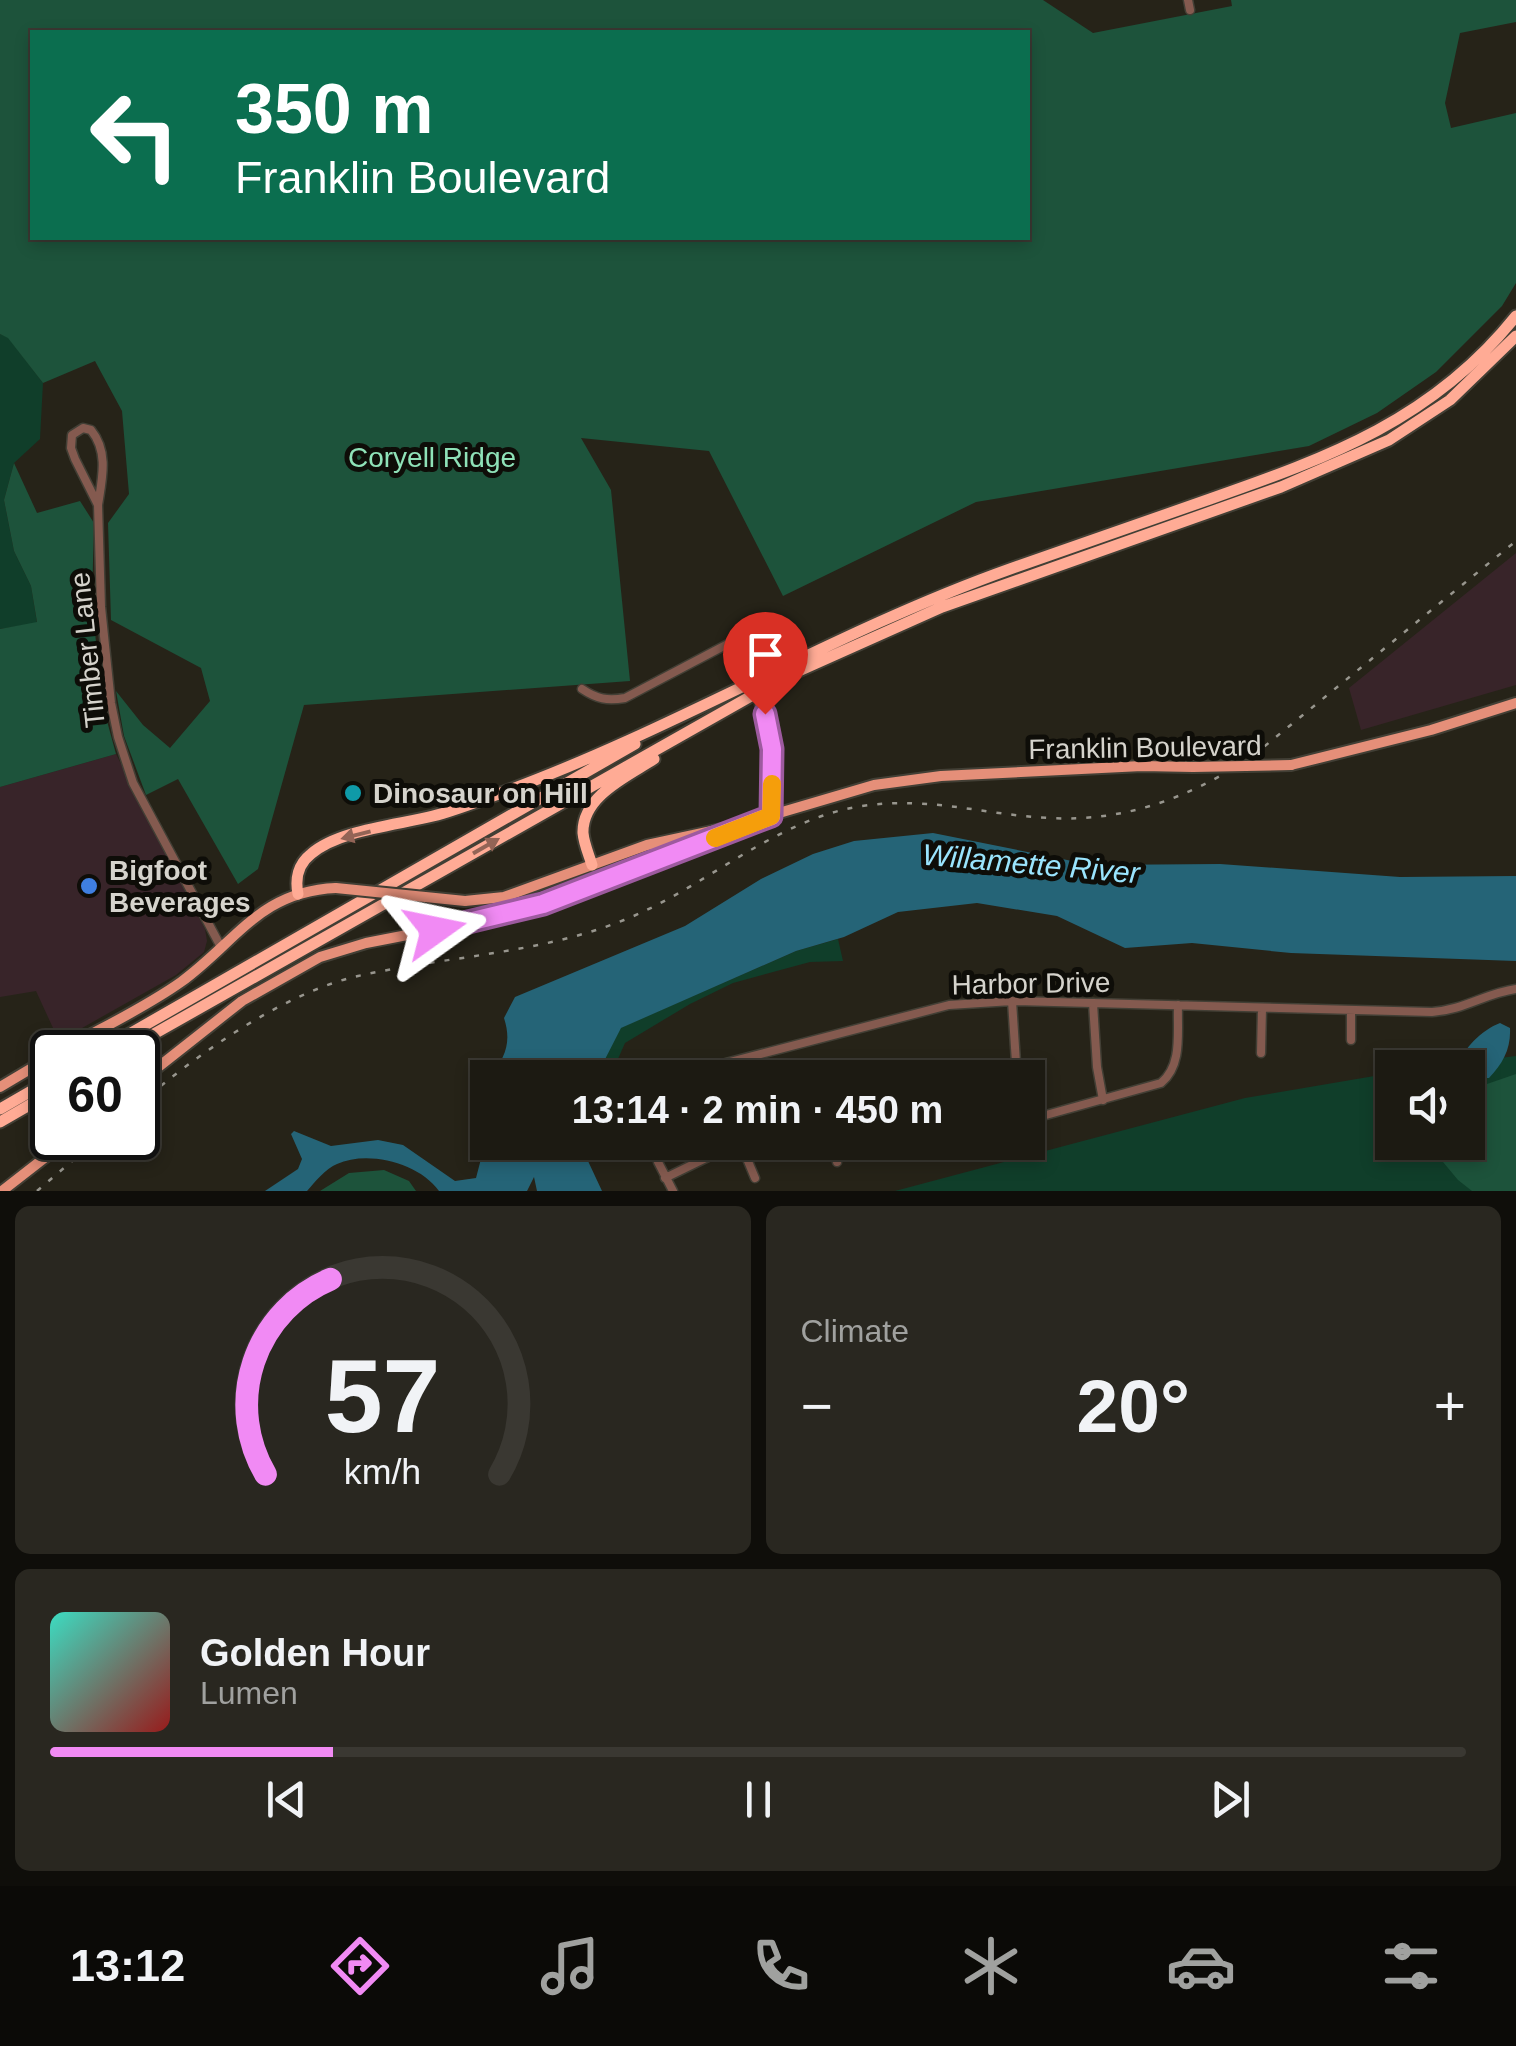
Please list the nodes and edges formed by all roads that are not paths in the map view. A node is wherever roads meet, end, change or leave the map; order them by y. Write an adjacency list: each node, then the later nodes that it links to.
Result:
1 (1516, 316): 11 (highway)
2 (1516, 336): 8 (highway)
3 (98, 505): 3 (street, Timber Lane); 16 (street, Timber Lane)
4 (743, 636): 5 (street)
5 (726, 645): 6 (street); 7 (street)
6 (742, 674)
7 (582, 689)
8 (741, 702): 13 (highway); 25 (highway, one-way to 8)
9 (1516, 703): 12 (main road, Franklin Boulevard, bridge)
10 (759, 704): 12 (street)
11 (677, 719): 15 (highway, one-way to 15); 24 (highway)
12 (771, 816): 13 (main road, Franklin Boulevard); 14 (main road, Franklin Boulevard)
13 (592, 865): 14 (main road); 15 (main road, Franklin Boulevard, bridge)
14 (587, 888): 30 (main road, Franklin Boulevard)
15 (298, 894): 16 (main road, Franklin Boulevard)
16 (221, 948): 23 (main road, Franklin Boulevard)
17 (1516, 989): 22 (street, Harbor Drive)
18 (1012, 1000): 19 (street, Harbor Drive); 28 (street, Harbor Drive); 29 (street)
19 (1092, 1003): 20 (street, Harbor Drive); 34 (street)
20 (1178, 1005): 21 (street, Harbor Drive); 34 (street)
21 (1262, 1008): 22 (street, Harbor Drive); 27 (street)
22 (1350, 1010): 26 (street)
23 (98, 1030)
24 (136, 1030)
25 (160, 1031)
26 (1350, 1040)
27 (1261, 1053)
28 (740, 1060)
29 (1016, 1060)
30 (160, 1065)
31 (30, 1069): 32 (main road)
32 (0, 1086)
33 (30, 1092): 36 (highway)
34 (1103, 1100): 37 (street)
35 (30, 1105): 38 (highway)
36 (0, 1109)
37 (1045, 1115)
38 (0, 1122)
39 (42, 1160): 45 (main road)
40 (658, 1160): 43 (street)
41 (702, 1160): 43 (street)
42 (748, 1160): 44 (street)
43 (665, 1178): 46 (street)
44 (755, 1178)
45 (2, 1191)
46 (673, 1191)

